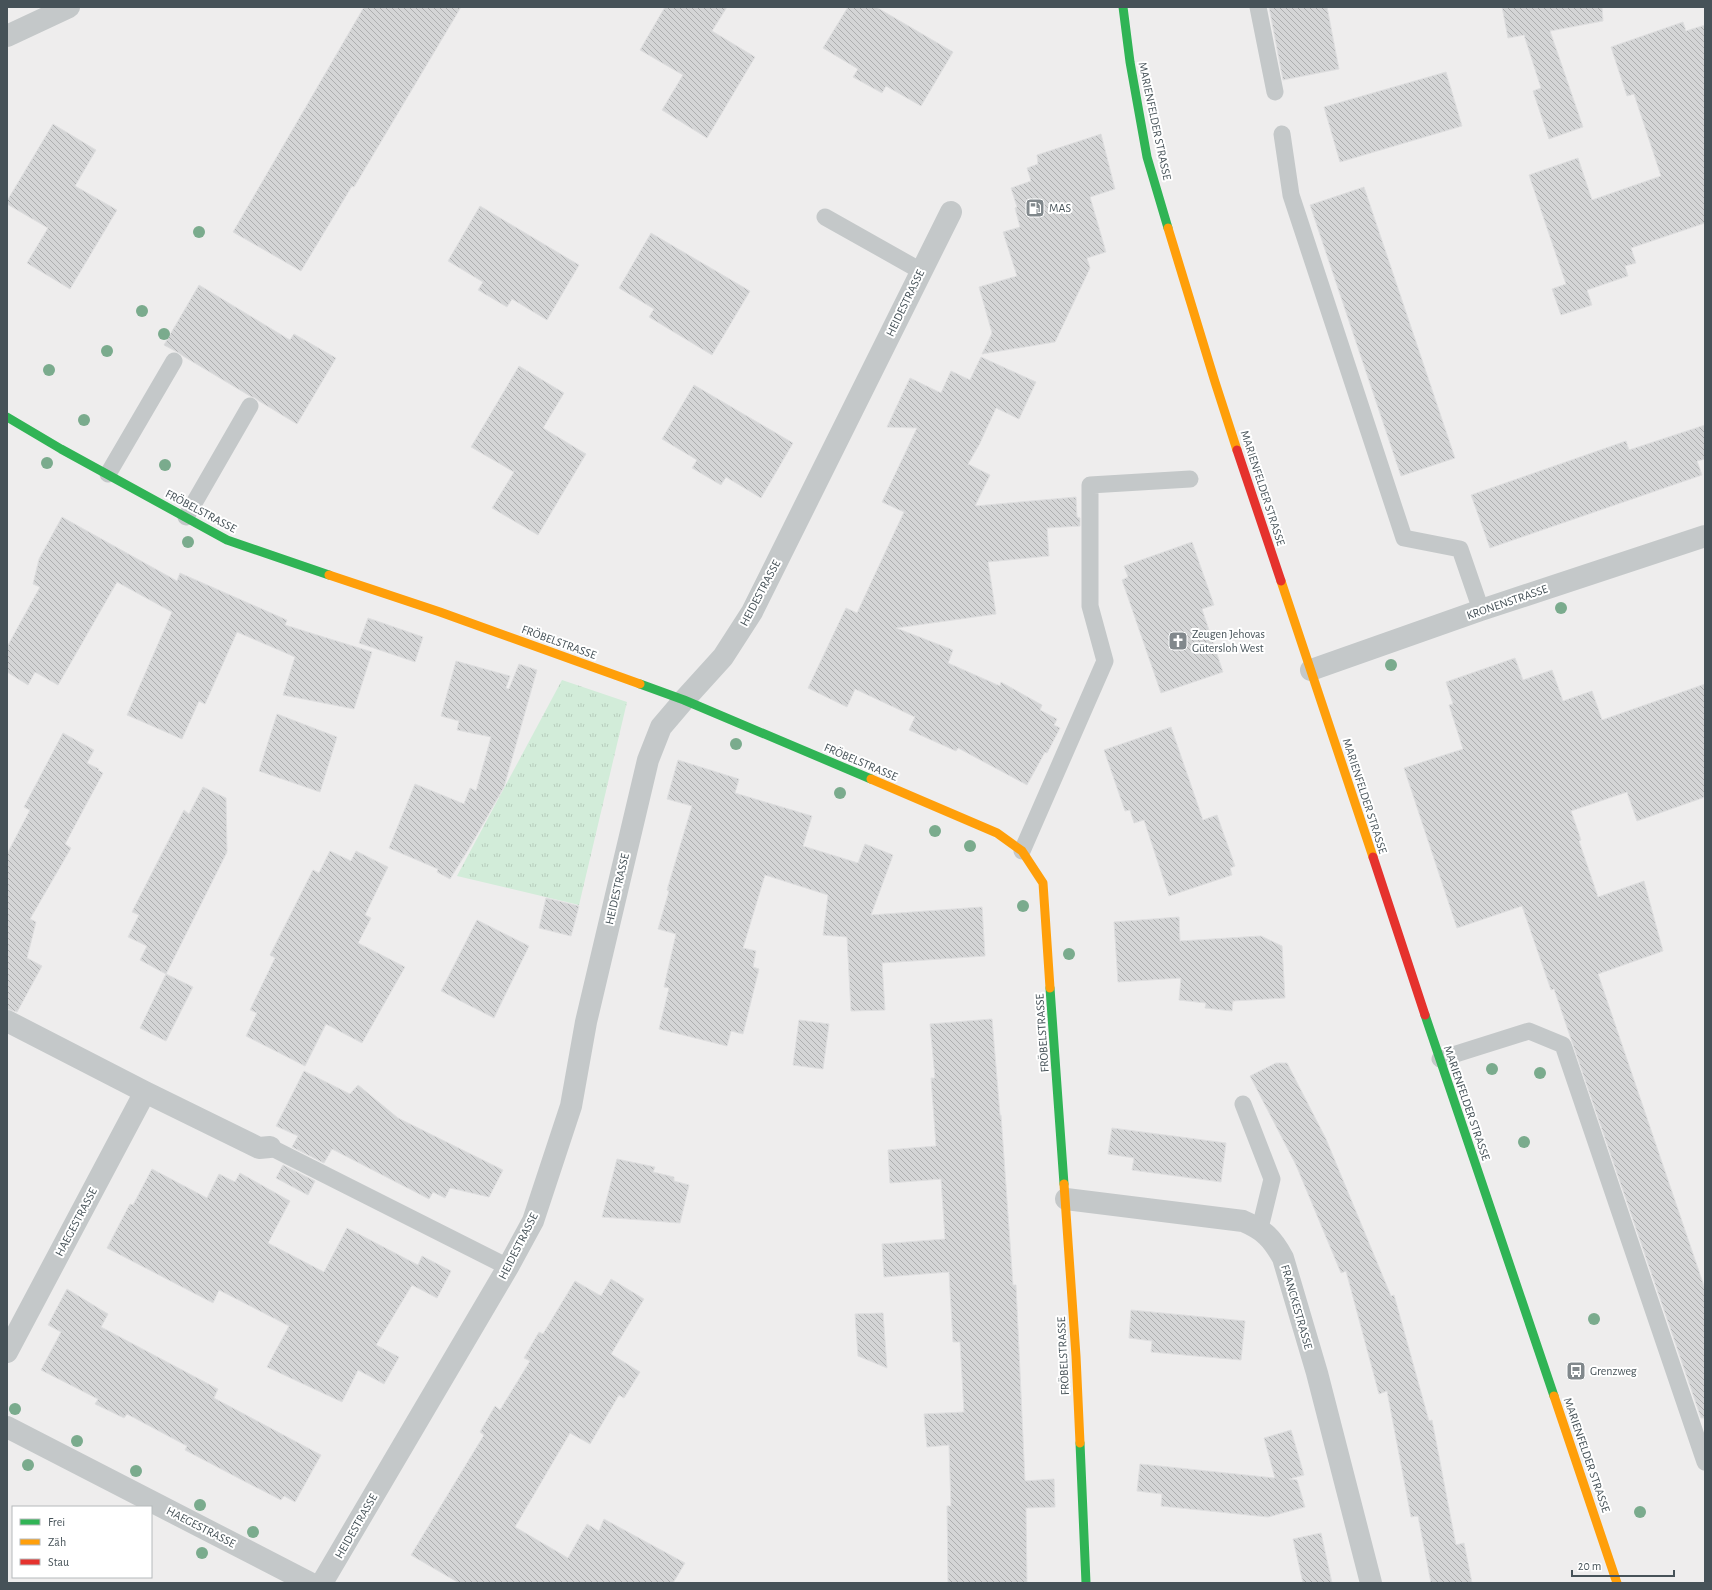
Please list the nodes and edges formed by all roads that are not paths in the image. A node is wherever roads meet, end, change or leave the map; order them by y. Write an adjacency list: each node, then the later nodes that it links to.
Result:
1 (69, 7): 4 (street)
2 (1123, 7): 18 (street, MARIENFELDER STRASSE)
3 (1258, 7): 5 (lane)
4 (7, 36)
5 (1275, 92)
6 (1282, 134): 17 (lane)
7 (951, 212): 9 (street, HEIDESTRASSE)
8 (824, 217): 9 (lane)
9 (921, 271): 19 (street, HEIDESTRASSE)
10 (174, 362): 13 (lane)
11 (250, 406): 15 (lane)
12 (7, 417): 13 (street, FRÖBELSTRASSE)
13 (108, 474): 15 (street, FRÖBELSTRASSE)
14 (1190, 479): 20 (lane)
15 (186, 517): 19 (street, FRÖBELSTRASSE)
16 (1705, 536): 17 (street, KRONENSTRASSE)
17 (1482, 610): 18 (street, KRONENSTRASSE)
18 (1311, 670): 22 (street, MARIENFELDER STRASSE)
19 (684, 700): 20 (street, FRÖBELSTRASSE); 28 (street, HEIDESTRASSE)
20 (1022, 851): 26 (street, FRÖBELSTRASSE)
21 (7, 1021): 23 (street)
22 (1440, 1059): 31 (lane); 36 (street, MARIENFELDER STRASSE)
23 (145, 1092): 25 (street); 29 (street, HAEGESTRASSE)
24 (1243, 1104): 27 (lane)
25 (270, 1147): 28 (lane)
26 (1066, 1199): 27 (street, FRANCKESTRASSE); 34 (street, FRÖBELSTRASSE)
27 (1260, 1228): 35 (street, FRANCKESTRASSE)
28 (508, 1267): 33 (street, HEIDESTRASSE)
29 (7, 1352)
30 (7, 1427): 32 (street, HAEGESTRASSE)
31 (1705, 1462)
32 (310, 1583)
33 (322, 1583)
34 (1086, 1583)
35 (1371, 1583)
36 (1617, 1583)

